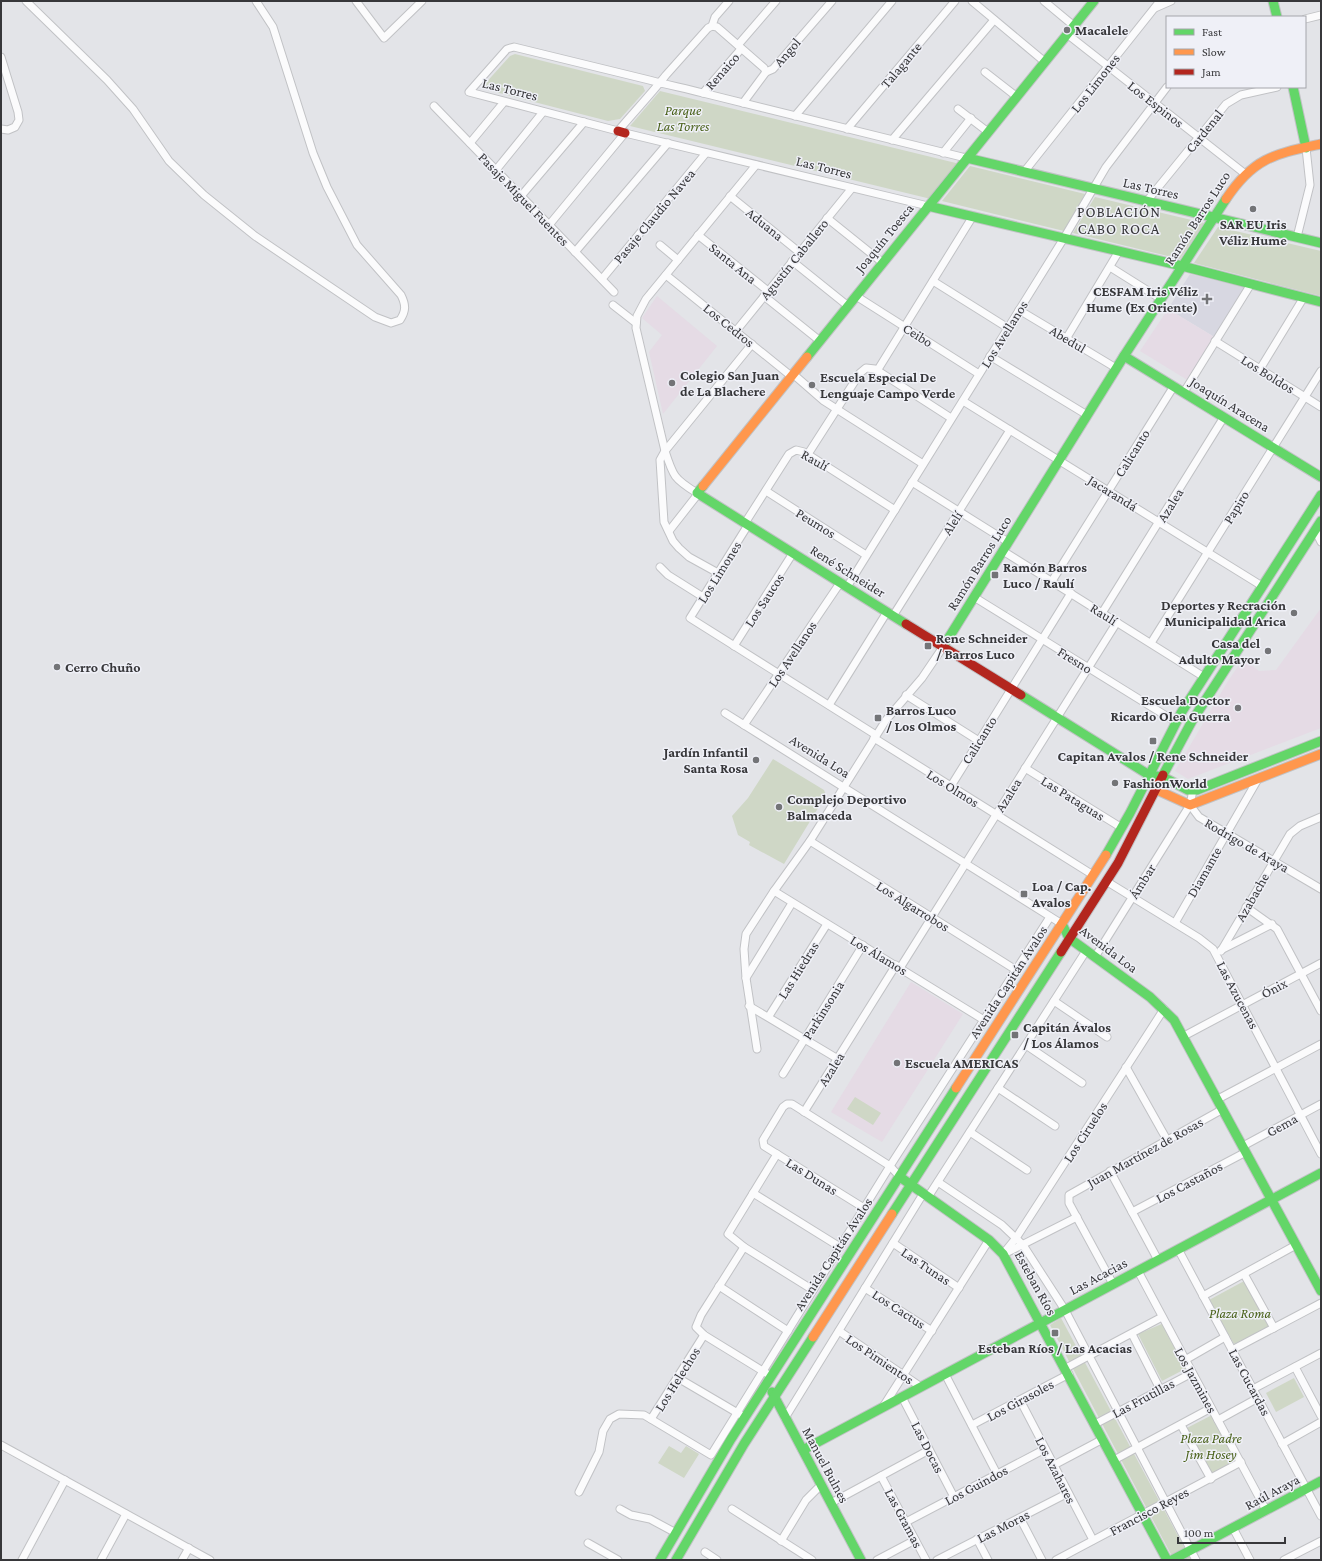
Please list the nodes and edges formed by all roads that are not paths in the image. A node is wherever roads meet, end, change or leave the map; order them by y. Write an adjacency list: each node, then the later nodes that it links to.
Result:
1 (26, 1): 2 (street)
2 (256, 1)
3 (356, 1): 4 (street)
4 (422, 1)
5 (729, 1): 21 (street)
6 (776, 1): 24 (street, Renaico)
7 (832, 1): 28 (street, Angol)
8 (892, 1): 42 (street)
9 (955, 1): 46 (street, Talagante)
10 (972, 1): 20 (street)
11 (1044, 1): 22 (street)
12 (1094, 1): 22 (main road, Joaquín Toesca)
13 (1160, 1): 16 (street)
14 (1171, 1): 16 (street, Los Limones)
15 (1273, 1): 18 (main road)
16 (1153, 9): 27 (street, Los Limones)
17 (1321, 15): 19 (street)
18 (1277, 16)
19 (1306, 19)
20 (994, 20): 26 (street); 50 (street)
21 (712, 26): 24 (street); 30 (street)
22 (1074, 26): 23 (main road, Joaquín Toesca)
23 (1067, 34): 26 (main road, Joaquín Toesca); 27 (street, Los Espinos)
24 (740, 47): 28 (street); 34 (street, Renaico)
25 (1, 56): 45 (street)
26 (1045, 62): 35 (main road, Joaquín Toesca)
27 (1108, 66): 37 (street, Los Espinos); 60 (street, Los Limones)
28 (766, 72): 38 (street, Angol)
29 (985, 72): 35 (street)
30 (660, 83): 34 (street, Las Torres); 36 (street, Las Torres); 47 (street)
31 (1166, 88): 37 (street, Los Avellanos)
32 (1272, 88): 49 (street, Cardenal)
33 (1293, 88): 54 (main road)
34 (703, 93): 38 (street, Las Torres)
35 (1017, 97): 48 (main road, Joaquín Toesca)
36 (504, 102): 41 (street, Las Torres); 51 (street)
37 (1154, 102): 49 (street, Los Espinos); 63 (street, Los Avellanos)
38 (743, 103): 42 (street, Las Torres)
39 (434, 106): 51 (street, Pasaje Miguel Fuentes)
40 (958, 109): 43 (street)
41 (543, 112): 44 (street, Las Torres); 59 (street)
42 (795, 116): 46 (street, Las Torres)
43 (970, 118): 48 (street); 55 (street)
44 (584, 122): 47 (street, Las Torres); 64 (street)
45 (1, 129)
46 (847, 129): 50 (street, Las Torres)
47 (622, 132): 52 (street, Las Torres); 71 (street)
48 (988, 132): 57 (main road, Joaquín Toesca)
49 (1199, 137): 61 (street, Los Espinos); 66 (street, Cardenal)
50 (892, 140): 55 (street, Las Torres)
51 (470, 143): 59 (street, Pasaje Miguel Fuentes)
52 (668, 143): 56 (street, Las Torres); 78 (street)
53 (1321, 144): 54 (main road, Ramón Barros Luco)
54 (1306, 148): 61 (main road, Ramón Barros Luco); 73 (street)
55 (943, 152): 57 (street, Las Torres)
56 (706, 153): 58 (street, Las Torres); 86 (street, Pasaje Claudio Navea)
57 (967, 158): 60 (main road, Las Torres); 67 (main road, Joaquín Toesca)
58 (756, 165): 62 (street, Las Torres); 65 (street)
59 (496, 170): 64 (street, Pasaje Miguel Fuentes)
60 (1024, 172): 63 (main road, Las Torres)
61 (1244, 173): 69 (main road, Ramón Barros Luco)
62 (852, 188): 67 (street, Las Torres); 70 (street, Agustín Caballero)
63 (1093, 188): 66 (main road, Las Torres); 74 (street, Los Avellanos)
64 (521, 196): 71 (street, Pasaje Miguel Fuentes)
65 (730, 196): 72 (street); 79 (street, Aduana)
66 (1147, 201): 69 (main road, Las Torres)
67 (928, 206): 68 (main road, Las Torres); 82 (main road, Joaquín Toesca)
68 (973, 216): 74 (main road, Las Torres); 87 (street)
69 (1214, 217): 73 (main road, Las Torres); 83 (main road, Ramón Barros Luco)
70 (827, 218): 79 (street, Agustín Caballero); 82 (street)
71 (549, 225): 78 (street, Pasaje Miguel Fuentes)
72 (698, 235): 80 (street); 90 (street, Santa Ana)
73 (1297, 237): 75 (main road, Las Torres)
74 (1064, 238): 77 (main road, Las Torres); 97 (street, Los Avellanos)
75 (1321, 243)
76 (660, 245): 80 (street)
77 (1120, 251): 83 (main road, Las Torres); 84 (street)
78 (575, 252): 86 (street, Pasaje Miguel Fuentes)
79 (799, 252): 81 (street, Agustín Caballero)
80 (678, 260): 85 (street)
81 (792, 261): 90 (street, Agustín Caballero); 96 (street)
82 (883, 263): 91 (main road, Joaquín Toesca)
83 (1182, 266): 88 (main road, Las Torres); 93 (main road, Ramón Barros Luco)
84 (1110, 267): 93 (street); 102 (street)
85 (666, 275): 98 (street); 101 (street, Los Cedros)
86 (602, 279): 89 (street, Pasaje Miguel Fuentes)
87 (933, 282): 99 (street); 100 (street)
88 (1251, 284): 92 (main road, Las Torres); 104 (street)
89 (614, 292)
90 (766, 294): 101 (street, Agustín Caballero); 103 (street, Santa Ana)
91 (856, 296): 96 (main road, Joaquín Toesca); 99 (street, Ceibo)
92 (1304, 298): 94 (main road, Las Torres); 109 (street)
93 (1161, 299): 107 (main road, Ramón Barros Luco)
94 (1321, 302)
95 (612, 304): 98 (street)
96 (848, 306): 103 (main road, Joaquín Toesca)
97 (1019, 310): 100 (street, Los Avellanos); 102 (street, Abedul)
98 (636, 319): 126 (street, René Schneider)
99 (905, 327): 111 (street); 112 (street, Ceibo)
100 (1008, 328): 106 (street, Los Avellanos)
101 (736, 331): 105 (street, Los Cedros)
102 (1066, 338): 108 (street, Abedul)
103 (820, 341): 113 (main road, Joaquín Toesca)
104 (1215, 341): 109 (street, Los Boldos); 115 (street)
105 (752, 344): 113 (street, Los Cedros); 126 (street)
106 (990, 356): 112 (street, Los Avellanos); 120 (street)
107 (1124, 356): 108 (main road, Ramón Barros Luco); 114 (main road, Joaquín Aracena)
108 (1116, 368): 120 (main road, Ramón Barros Luco)
109 (1260, 369): 116 (street, Los Boldos)
110 (1321, 370): 116 (street, Papiro)
111 (877, 371): 119 (street); 122 (street)
112 (979, 374): 117 (street, Los Avellanos)
113 (792, 375): 119 (street, Los Cedros); 134 (main road, Joaquín Toesca)
114 (1174, 386): 115 (main road, Joaquín Aracena); 133 (street, Calicanto)
115 (1184, 392): 121 (main road, Joaquín Aracena)
116 (1304, 397): 118 (street, Los Boldos); 124 (street, Papiro)
117 (963, 401): 122 (street, Los Avellanos); 123 (street, Jacarandá)
118 (1321, 407)
119 (837, 409): 127 (street); 129 (street, Los Cedros)
120 (1087, 415): 128 (main road, Ramón Barros Luco)
121 (1224, 417): 124 (main road, Joaquín Aracena); 139 (street, Azalea)
122 (952, 418): 129 (street, Los Avellanos)
123 (1010, 430): 128 (street, Jacarandá); 137 (street, Alelí)
124 (1273, 448): 130 (main road, Joaquín Aracena); 146 (street, Papiro)
125 (796, 450): 127 (street, Raulí); 132 (street, Los Limones)
126 (665, 451): 134 (street, René Schneider); 142 (street)
127 (808, 454): 136 (street, Raulí)
128 (1059, 460): 133 (street, Jacarandá); 143 (main road, Ramón Barros Luco)
129 (923, 464): 131 (street, Los Avellanos)
130 (1321, 477)
131 (912, 482): 136 (street, Los Avellanos); 137 (street)
132 (766, 491): 140 (street, Los Limones); 148 (street, Peumos)
133 (1109, 491): 139 (street, Jacarandá); 151 (street, Calicanto)
134 (697, 494): 140 (main road, René Schneider); 142 (street, Joaquín Toesca)
135 (1321, 495): 153 (main road, Avenida Capitán Ávalos)
136 (895, 510): 148 (street, Los Avellanos)
137 (959, 511): 143 (street); 158 (street, Alelí)
138 (1321, 521): 141 (main road, Avenida Capitán Ávalos)
139 (1159, 522): 146 (street, Jacarandá); 157 (street, Azalea)
140 (747, 524): 147 (main road, René Schneider); 150 (street, Los Limones)
141 (1315, 530): 144 (street); 181 (main road, Avenida Capitán Ávalos)
142 (669, 531): 150 (street)
143 (1008, 542): 145 (main road, Ramón Barros Luco)
144 (1321, 542)
145 (1003, 550): 151 (street, Raulí); 156 (main road, Ramón Barros Luco)
146 (1208, 552): 153 (street, Jacarandá); 162 (street, Papiro)
147 (793, 553): 152 (main road, René Schneider); 163 (street, Los Saucos)
148 (866, 555): 152 (street, Los Avellanos)
149 (660, 567): 155 (street)
150 (718, 573): 155 (street, Los Limones)
151 (1052, 581): 154 (street, Raulí)
152 (844, 585): 158 (main road, René Schneider); 166 (street, Los Avellanos)
153 (1262, 586): 167 (main road, Avenida Capitán Ávalos)
154 (1070, 593): 157 (street, Raulí); 161 (street, Calicanto)
155 (704, 597): 159 (street, Los Limones)
156 (974, 597): 161 (street, Fresno); 164 (main road, Ramón Barros Luco)
157 (1102, 613): 160 (street, Raulí)
158 (890, 614): 164 (main road, René Schneider); 170 (street, Alelí)
159 (690, 618): 163 (street, Los Olmos)
160 (1117, 622): 162 (street, Raulí); 165 (street, Azalea)
161 (1042, 639): 165 (street, Fresno); 168 (street, Calicanto)
162 (1151, 643): 167 (street, Raulí)
163 (734, 646): 166 (street, Los Olmos)
164 (943, 647): 168 (main road, René Schneider); 169 (street, Ramón Barros Luco)
165 (1088, 668): 172 (street, Azalea); 173 (street, Fresno)
166 (778, 673): 170 (street, Los Olmos); 174 (street, Los Avellanos)
167 (1204, 677): 173 (main road, Avenida Capitán Ávalos)
168 (1011, 689): 172 (main road, René Schneider); 176 (street, Calicanto)
169 (906, 695): 175 (street, Ramón Barros Luco); 176 (street)
170 (829, 705): 175 (street, Los Olmos)
171 (725, 713): 174 (street, Avenida Loa)
172 (1056, 718): 179 (street, Azalea); 180 (main road, René Schneider)
173 (1176, 722): 180 (main road, Avenida Capitán Ávalos)
174 (744, 725): 184 (street, Avenida Loa)
175 (875, 736): 183 (street, Los Olmos); 184 (street, Ramón Barros Luco)
176 (979, 741): 183 (street, Calicanto)
177 (1321, 741): 186 (main road)
178 (1321, 754): 182 (main road)
179 (1025, 768): 188 (street, Azalea); 190 (street, Las Pataguas)
180 (1149, 775): 181 (main road); 185 (main road); 190 (main road, Avenida Capitán Ávalos)
181 (1163, 777): 185 (main road, Avenida Capitán Ávalos); 186 (main road)
182 (1258, 778): 187 (main road); 191 (street, Diamante)
183 (951, 786): 188 (street, Los Olmos)
184 (844, 788): 192 (street, Ramón Barros Luco); 194 (street, Avenida Loa)
185 (1158, 790): 187 (main road); 196 (main road, Avenida Capitán Ávalos)
186 (1193, 790): 187 (street)
187 (1190, 805): 191 (street, Rodrigo de Araya); 199 (street, Ámbar)
188 (996, 814): 194 (street, Azalea); 195 (street, Los Olmos)
189 (1321, 817): 193 (street, Azabache)
190 (1122, 828): 195 (main road, Avenida Capitán Ávalos)
191 (1226, 833): 193 (street, Rodrigo de Araya); 204 (street, Diamante)
192 (810, 841): 198 (street, Ramón Barros Luco); 203 (street, Los Algarrobos)
193 (1273, 861): 197 (street, Rodrigo de Araya); 201 (street, Azabache)
194 (965, 864): 202 (street, Avenida Loa); 203 (street, Azalea)
195 (1093, 875): 206 (main road, Avenida Capitán Ávalos)
196 (1106, 881): 199 (street, Las Azucenas); 208 (main road, Avenida Capitán Ávalos)
197 (1321, 889)
198 (774, 891): 200 (street, Los Álamos); 217 (street, Ramón Barros Luco)
199 (1132, 897): 204 (street, Las Azucenas); 212 (street, Ámbar)
200 (792, 903): 205 (street, Los Álamos); 217 (street)
201 (1246, 907): 207 (street); 211 (street, Azabache)
202 (1050, 917): 206 (street, Avenida Loa); 215 (street, Avenida Capitán Ávalos)
203 (932, 918): 214 (street, Azalea); 215 (street, Los Algarrobos)
204 (1175, 923): 211 (street, Las Azucenas)
205 (827, 924): 209 (street, Los Álamos); 223 (street, Las Hiedras)
206 (1062, 924): 208 (main road, Avenida Loa); 253 (main road, Avenida Capitán Ávalos)
207 (1272, 924): 211 (street, Azabache); 216 (street)
208 (1069, 938): 210 (main road, Avenida Loa); 255 (main road, Avenida Capitán Ávalos)
209 (863, 945): 214 (street, Los Álamos); 227 (street, Parkinsonia)
210 (1086, 951): 212 (main road, Avenida Loa); 218 (street)
211 (1218, 952): 219 (street, Las Azucenas)
212 (1095, 957): 221 (main road, Avenida Loa)
213 (1321, 963): 216 (street, Ónix)
214 (898, 966): 224 (street, Los Álamos); 231 (street, Azalea)
215 (1016, 970): 224 (street, Avenida Capitán Ávalos)
216 (1301, 974): 219 (street, Ónix); 222 (street)
217 (746, 978): 220 (street, Ramón Barros Luco)
218 (1054, 1001): 226 (street); 229 (street)
219 (1243, 1005): 225 (street, Ónix); 233 (street, Las Azucenas)
220 (749, 1006): 223 (street); 230 (street, Ramón Barros Luco)
221 (1164, 1009): 225 (main road, Avenida Loa); 232 (street, Los Ciruelos)
222 (1321, 1011)
223 (769, 1016): 227 (street)
224 (984, 1020): 249 (street, Avenida Capitán Ávalos)
225 (1184, 1036): 237 (main road, Avenida Loa)
226 (1107, 1037)
227 (805, 1039): 231 (street); 234 (street, Parkinsonia)
228 (1321, 1044): 233 (street)
229 (1026, 1045): 235 (street); 236 (street)
230 (757, 1049)
231 (838, 1059): 240 (street, Azalea)
232 (1126, 1067): 244 (street); 262 (street, Los Ciruelos)
233 (1276, 1068): 237 (street); 241 (street, Las Azucenas)
234 (783, 1074)
235 (1082, 1083)
236 (998, 1088): 242 (street); 243 (street)
237 (1218, 1099): 239 (main road, Avenida Loa)
238 (1321, 1104): 241 (street, Gema)
239 (1223, 1109): 244 (street, Juan Martínez de Rosas); 246 (main road, Avenida Loa)
240 (804, 1112): 245 (street, Esteban Ríos); 249 (street, Esteban Ríos)
241 (1300, 1115): 246 (street, Gema); 248 (street, Las Azucenas)
242 (1055, 1126)
243 (970, 1132): 250 (street); 254 (street)
244 (1167, 1140): 251 (street, Juan Martínez de Rosas)
245 (762, 1143): 247 (street, Las Dunas)
246 (1244, 1149): 258 (main road, Avenida Loa); 260 (street, Los Castaños)
247 (777, 1154): 256 (street); 259 (street, Las Dunas)
248 (1321, 1154)
249 (890, 1166): 253 (street, Esteban Ríos); 259 (street, Avenida Capitán Ávalos)
250 (1027, 1170)
251 (1110, 1170): 260 (street); 261 (street, Juan Martínez de Rosas)
252 (1320, 1175): 258 (main road, Las Acacias)
253 (900, 1177): 255 (main road, Esteban Ríos); 305 (main road, Avenida Capitán Ávalos)
254 (938, 1182): 257 (street); 262 (street, Esteban Ríos)
255 (911, 1185): 257 (main road, Esteban Ríos); 309 (main road, Avenida Capitán Ávalos)
256 (753, 1193): 266 (street); 268 (street)
257 (926, 1195): 263 (main road, Esteban Ríos); 264 (street)
258 (1272, 1199): 267 (main road, Avenida Loa); 269 (main road, Las Acacias)
259 (864, 1208): 268 (street, Avenida Capitán Ávalos)
260 (1132, 1212): 271 (street)
261 (1077, 1217): 265 (street); 275 (street)
262 (1016, 1238): 265 (street, Esteban Ríos); 270 (street, Los Ciruelos)
263 (989, 1240): 270 (main road, Esteban Ríos); 278 (street)
264 (893, 1243): 277 (street); 278 (street, Las Tunas)
265 (1023, 1244): 270 (street); 283 (street, Esteban Ríos)
266 (744, 1246): 276 (street, Los Helechos); 279 (street)
267 (1296, 1246): 273 (street); 274 (main road, Avenida Loa)
268 (840, 1247): 279 (street, Avenida Capitán Ávalos)
269 (1178, 1249): 271 (main road, Las Acacias); 281 (street, Las Cucardas)
270 (1004, 1254): 285 (main road, Esteban Ríos)
271 (1158, 1260): 272 (main road, Las Acacias)
272 (1138, 1271): 275 (main road, Las Acacias); 284 (street, Los Jazmines)
273 (1244, 1274): 281 (street); 287 (street)
274 (1317, 1275): 280 (main road, Avenida Loa)
275 (1113, 1284): 283 (main road, Las Acacias)
276 (719, 1286): 286 (street, Los Helechos); 288 (street)
277 (865, 1288): 289 (street); 290 (street, Los Cactus)
278 (959, 1288): 290 (street)
279 (813, 1290): 288 (street, Avenida Capitán Ávalos)
280 (1321, 1291)
281 (1203, 1296): 293 (street, Las Cucardas)
282 (1321, 1303): 287 (street)
283 (1065, 1310): 285 (main road, Las Acacias); 296 (street, Esteban Ríos)
284 (1162, 1317): 291 (street, Los Girasoles); 297 (street, Los Jazmines)
285 (1042, 1322): 300 (main road, Esteban Ríos); 302 (main road, Las Acacias)
286 (696, 1325): 292 (street, Manuel Bulnes)
287 (1274, 1328): 294 (street)
288 (788, 1330): 299 (street, Avenida Capitán Ávalos)
289 (839, 1331): 303 (street, Los Pimientos); 318 (street)
290 (932, 1331): 303 (street)
291 (1132, 1334): 296 (street, Los Girasoles); 307 (street)
292 (704, 1335): 299 (street, Manuel Bulnes); 304 (street, Los Helechos)
293 (1225, 1337): 294 (street, Las Cucardas); 297 (street)
294 (1232, 1350): 308 (street, Las Cucardas)
295 (1321, 1353): 298 (street)
296 (1089, 1356): 300 (street, Los Girasoles); 315 (street, Esteban Ríos)
297 (1185, 1360): 301 (street, Los Jazmines)
298 (1295, 1367): 308 (street); 317 (street)
299 (763, 1371): 305 (street, Manuel Bulnes); 316 (street, Avenida Capitán Ávalos)
300 (1067, 1371): 312 (street, Los Girasoles); 322 (main road, Esteban Ríos)
301 (1192, 1373): 307 (street, Las Frutillas); 314 (street, Los Jazmines)
302 (945, 1374): 306 (main road, Las Acacias); 323 (street)
303 (903, 1375): 306 (street, Los Pimientos); 313 (street)
304 (678, 1378): 316 (street); 319 (street, Los Helechos)
305 (769, 1380): 309 (main road, Manuel Bulnes); 316 (main road, Avenida Capitán Ávalos)
306 (920, 1387): 310 (main road, Las Acacias)
307 (1160, 1389): 315 (street, Las Frutillas)
308 (1253, 1390): 311 (street, Las Cucardas)
309 (774, 1397): 318 (main road, Manuel Bulnes); 373 (main road, Avenida Capitán Ávalos)
310 (902, 1397): 313 (main road, Las Acacias); 331 (street, Las Docas)
311 (1258, 1398): 320 (street); 326 (street, Las Cucardas)
312 (1020, 1400): 323 (street, Los Girasoles); 329 (street, Los Azahares)
313 (883, 1407): 330 (main road, Las Acacias)
314 (1211, 1408): 320 (street, Los Jazmines); 324 (street)
315 (1118, 1411): 322 (street, Las Frutillas); 328 (street, Esteban Ríos)
316 (741, 1415): 319 (street, Avenida Capitán Ávalos); 356 (main road, Avenida Capitán Ávalos)
317 (1321, 1416)
318 (785, 1418): 330 (main road, Manuel Bulnes)
319 (651, 1419): 342 (street, Los Helechos)
320 (1218, 1420): 333 (street, Los Jazmines)
321 (1321, 1422): 326 (street)
322 (1095, 1424): 325 (main road, Esteban Ríos)
323 (972, 1425): 335 (street)
324 (1181, 1425): 328 (street); 337 (street)
325 (1103, 1439): 332 (main road, Esteban Ríos); 334 (street)
326 (1282, 1444): 341 (street, Las Cucardas)
327 (2, 1447): 338 (street)
328 (1137, 1448): 332 (street); 345 (street, Esteban Ríos)
329 (1046, 1449): 334 (street, Los Azahares); 335 (street, Los Guindos)
330 (803, 1450): 340 (main road, Manuel Bulnes)
331 (930, 1450): 336 (street); 344 (street, Las Docas)
332 (1114, 1460): 351 (main road, Esteban Ríos)
333 (1241, 1462): 337 (street, Francisco Reyes); 349 (street, Los Jazmines)
334 (1054, 1465): 343 (street, Los Azahares)
335 (997, 1474): 344 (street, Los Guindos)
336 (882, 1476): 346 (street); 354 (street, Las Gramas)
337 (1211, 1479): 345 (street, Francisco Reyes)
338 (65, 1480): 350 (street); 367 (street)
339 (1321, 1481): 341 (main road, Raúl Araya)
340 (822, 1485): 346 (main road, Manuel Bulnes); 360 (street)
341 (1307, 1489): 349 (main road, Raúl Araya); 352 (street, Las Cucardas)
342 (579, 1492)
343 (1068, 1493): 353 (street, Las Moras); 359 (street, Los Azahares)
344 (954, 1497): 354 (street, Los Guindos)
345 (1165, 1502): 351 (street, Francisco Reyes); 364 (street, Esteban Ríos)
346 (831, 1503): 376 (main road, Manuel Bulnes)
347 (620, 1509): 356 (street)
348 (732, 1509): 360 (street)
349 (1266, 1510): 355 (main road, Raúl Araya)
350 (126, 1514): 363 (street); 368 (street)
351 (1143, 1514): 359 (street, Francisco Reyes); 383 (main road, Esteban Ríos)
352 (1321, 1516)
353 (1020, 1518): 357 (street, Las Moras); 381 (street)
354 (906, 1522): 358 (street, Las Gramas)
355 (1233, 1528): 364 (main road, Raúl Araya); 386 (street)
356 (676, 1533): 372 (main road, Avenida Capitán Ávalos)
357 (977, 1539): 379 (street, Las Moras); 380 (street)
358 (915, 1540): 377 (street); 378 (street, Las Gramas)
359 (1093, 1540): 382 (street, Francisco Reyes)
360 (781, 1541): 375 (street)
361 (1321, 1541): 366 (street)
362 (588, 1543): 371 (street)
363 (189, 1548): 369 (street); 370 (street)
364 (1190, 1550): 384 (main road, Raúl Araya); 385 (street, Esteban Ríos)
365 (705, 1552): 374 (street)
366 (1293, 1558): 387 (street)
367 (22, 1560)
368 (101, 1560)
369 (182, 1560)
370 (210, 1560)
371 (618, 1560)
372 (660, 1560)
373 (676, 1560)
374 (717, 1560)
375 (812, 1560)
376 (862, 1560)
377 (877, 1560)
378 (926, 1560)
379 (937, 1560)
380 (988, 1560)
381 (1042, 1560)
382 (1056, 1560)
383 (1167, 1560)
384 (1172, 1560)
385 (1196, 1560)
386 (1250, 1560)
387 (1284, 1560)

